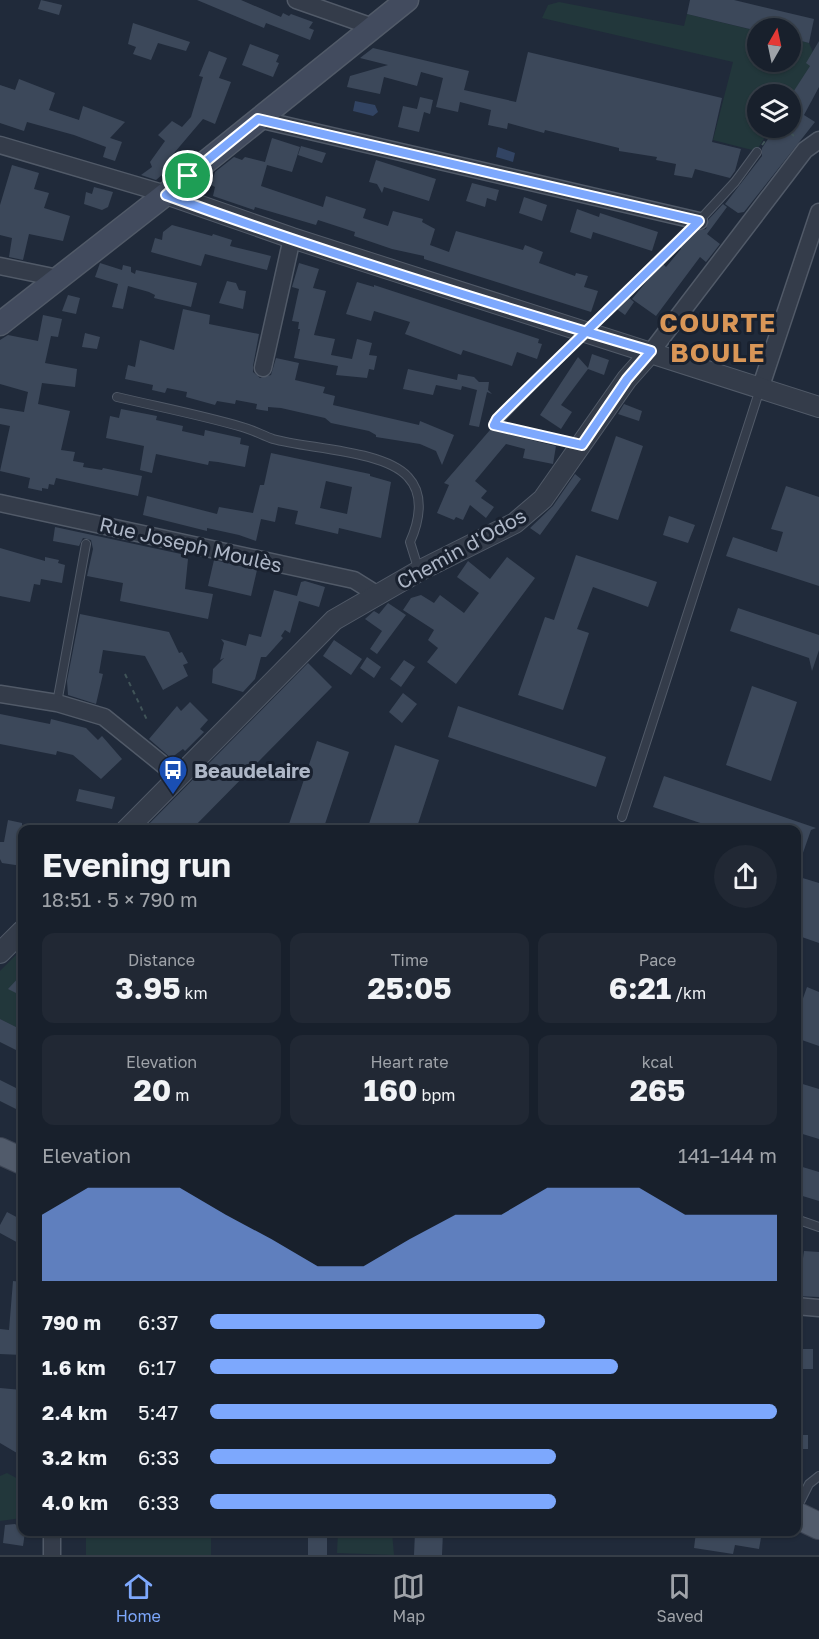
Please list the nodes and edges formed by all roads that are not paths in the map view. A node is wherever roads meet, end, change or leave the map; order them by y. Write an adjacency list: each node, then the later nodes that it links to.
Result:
1 (296, 0): 3 (street)
2 (407, 0): 3 (main road)
3 (373, 27): 4 (main road)
4 (258, 119): 8 (main road); 10 (street)
5 (819, 140): 16 (street, Chemin d'Odos)
6 (0, 145): 8 (street)
7 (757, 152): 10 (lane)
8 (166, 195): 11 (street); 13 (main road)
9 (819, 212): 18 (street)
10 (699, 221)
11 (292, 238): 15 (street); 17 (street)
12 (0, 266): 13 (street)
13 (58, 278): 14 (main road)
14 (0, 324)
15 (585, 332): 16 (street); 21 (lane)
16 (651, 351): 18 (street); 21 (street, Chemin d'Odos)
17 (263, 368)
18 (760, 389): 20 (street); 29 (lane)
19 (117, 397): 24 (lane)
20 (819, 407)
21 (582, 445): 24 (street, Chemin d'Odos)
22 (0, 503): 25 (street, Rue Joseph Moulès)
23 (86, 544): 27 (lane)
24 (419, 571): 25 (street, Chemin d'Odos)
25 (378, 595): 28 (street, Chemin d'Odos)
26 (0, 694): 27 (street)
27 (57, 704): 28 (street)
28 (177, 776): 30 (street, Chemin d'Odos)
29 (622, 817)
30 (131, 825)
31 (18, 935): 32 (street)
32 (0, 954)
33 (0, 1136): 34 (main road)
34 (18, 1145)
35 (0, 1151): 36 (main road)
36 (18, 1159)
37 (801, 1221): 38 (lane)
38 (819, 1227)
39 (801, 1306): 40 (street)
40 (819, 1308)
41 (819, 1476): 42 (lane)
42 (803, 1507): 43 (main road)
43 (819, 1526)
44 (52, 1536): 45 (street)
45 (52, 1555)

